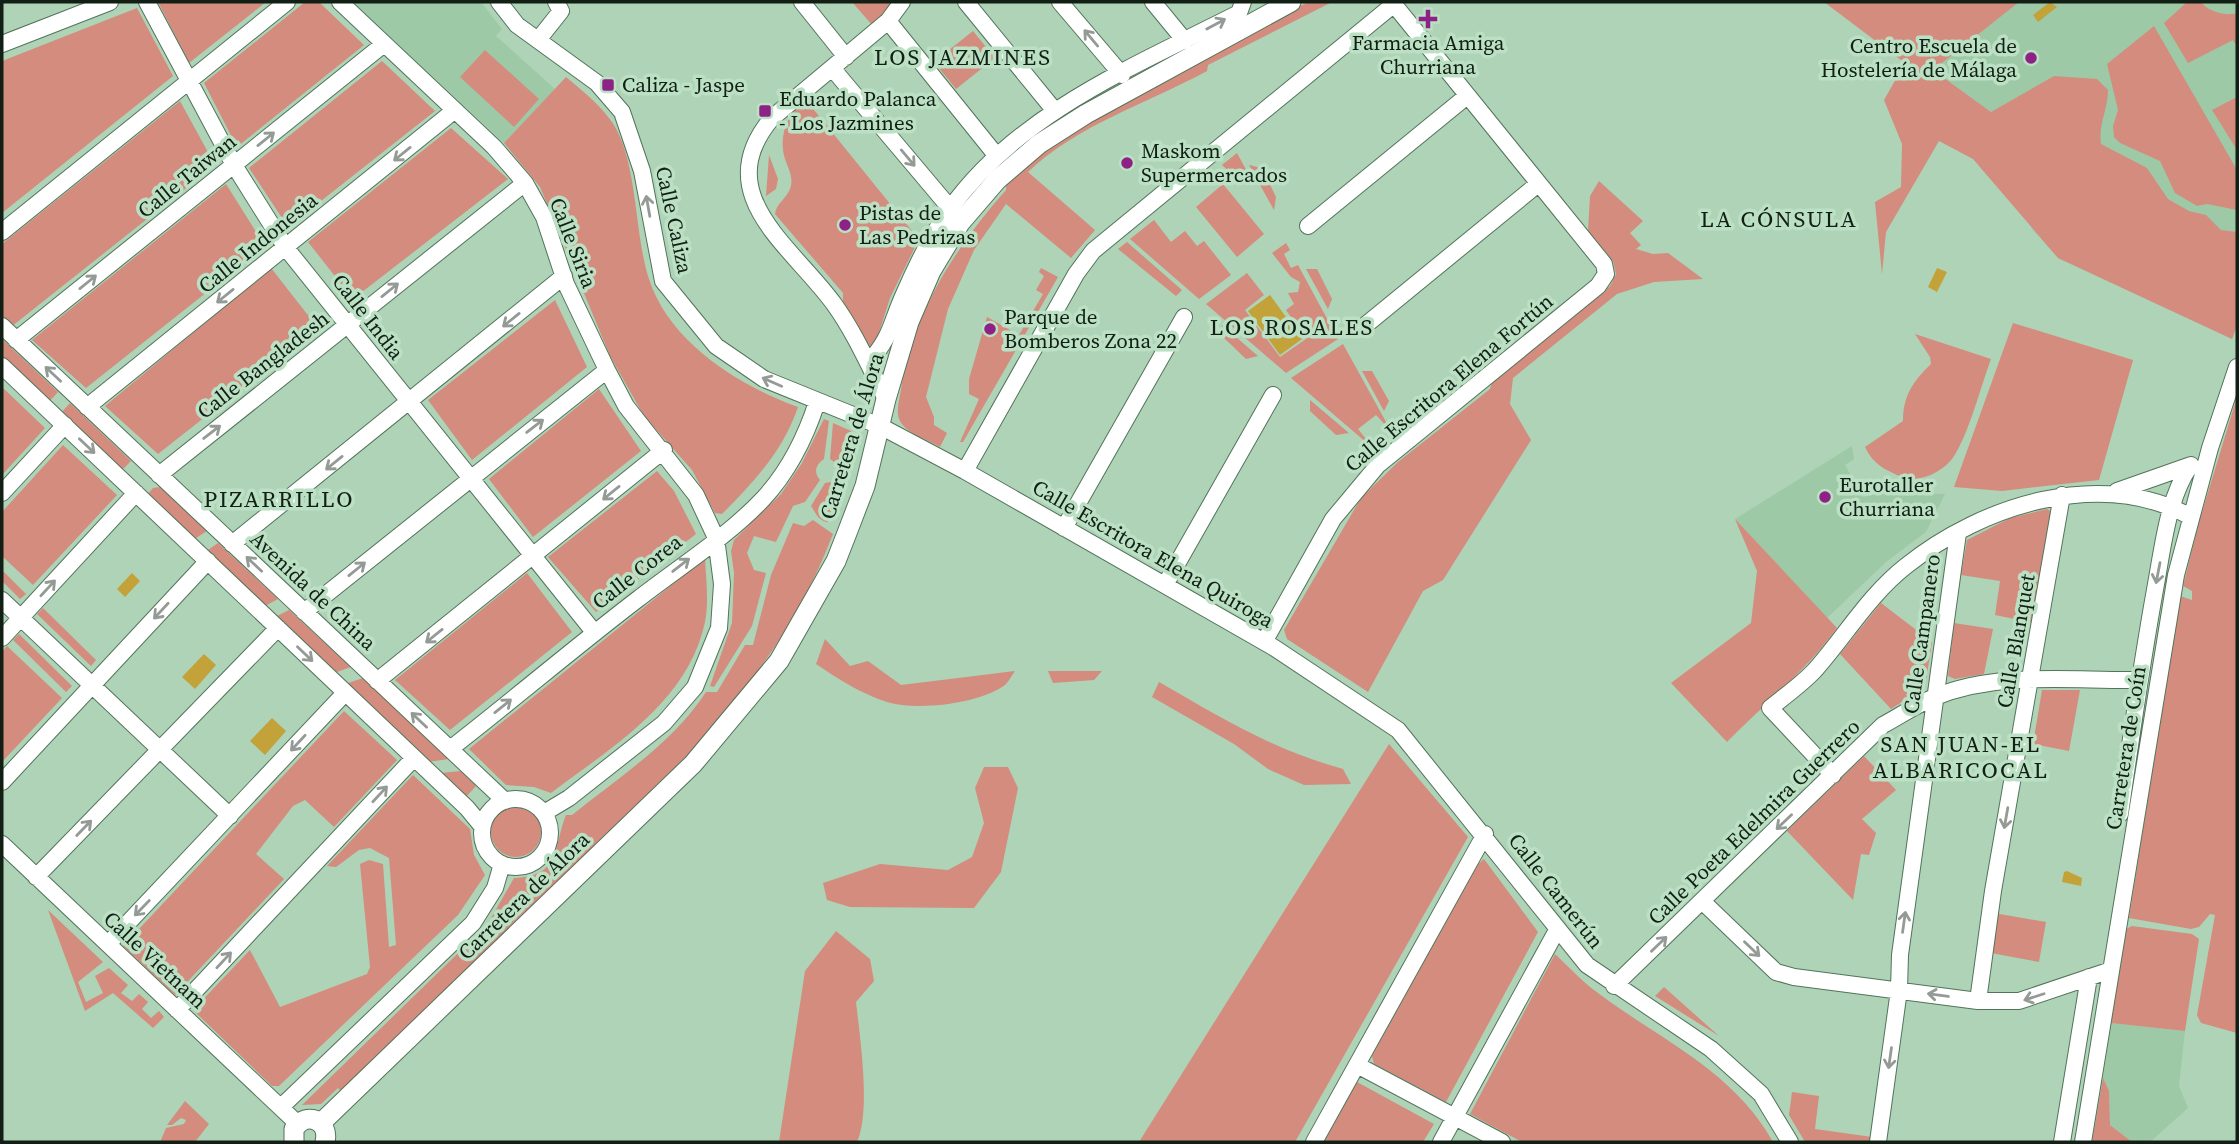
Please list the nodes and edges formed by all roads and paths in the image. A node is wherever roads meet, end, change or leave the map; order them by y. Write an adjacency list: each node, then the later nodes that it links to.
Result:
1 (110, 2): 18 (street)
2 (146, 2): 23 (street, Calle India)
3 (287, 2): 23 (street)
4 (340, 2): 19 (street, Calle Siria)
5 (499, 2): 16 (street, Calle Caliza)
6 (802, 2): 20 (street)
7 (902, 2): 15 (street)
8 (966, 2): 26 (street)
9 (1060, 2): 22 (street, one-way to 9)
10 (1153, 2): 17 (street)
11 (1291, 2): 46 (main road, Carretera de Álora)
12 (1243, 3): 17 (street, Carretera de Álora, one-way to 12)
13 (1393, 3): 24 (street); 55 (street)
14 (558, 6): 16 (street)
15 (888, 21): 20 (street); 27 (street)
16 (537, 40): 47 (street, Calle Caliza, one-way to 16)
17 (1185, 41): 22 (street, Carretera de Álora)
18 (2, 44)
19 (384, 44): 25 (street, Calle Siria); 28 (street, Calle Taiwan, one-way to 19)
20 (846, 57): 21 (street)
21 (832, 68): 31 (street, one-way to 31); 41 (street)
22 (1122, 75): 26 (street, Carretera de Álora)
23 (188, 81): 28 (street, Calle India); 33 (street)
24 (1467, 96): 30 (street); 32 (street)
25 (455, 110): 29 (street, Calle Siria); 34 (street, Calle Indonesia, one-way to 34)
26 (1055, 111): 27 (street, Carretera de Álora)
27 (996, 155): 31 (street, Carretera de Álora)
28 (234, 165): 34 (street, Calle India); 40 (street, Calle Taiwan, one-way to 28)
29 (525, 183): 35 (street, Calle Siria); 37 (street, Calle Bangladesh, one-way to 29)
30 (1538, 184): 39 (street); 77 (street, Calle Escritora Elena Fortún)
31 (950, 208): 41 (street, Carretera de Álora)
32 (1308, 226)
33 (2, 232)
34 (286, 248): 37 (street, Calle India); 49 (street, Calle Indonesia, one-way to 49)
35 (564, 276): 44 (street, Calle Siria); 48 (street, one-way to 48)
36 (1184, 317): 64 (street)
37 (348, 324): 48 (street, Calle India); 56 (street, Calle Bangladesh, one-way to 37)
38 (2, 326): 40 (street, Avenida de China)
39 (1362, 328)
40 (16, 340): 49 (street, Avenida de China, one-way to 40)
41 (868, 363): 46 (street)
42 (2, 366): 50 (street)
43 (2237, 367): 52 (street, Carretera de Coín)
44 (607, 370): 53 (street, Calle Siria); 57 (street, one-way to 44)
45 (1273, 395): 70 (street)
46 (886, 399): 51 (main road, Carretera de Álora)
47 (817, 402): 51 (street, Calle Caliza); 66 (street, Calle Corea)
48 (409, 403): 57 (street, Calle India); 67 (street, one-way to 67)
49 (87, 407): 56 (street, Avenida de China)
50 (65, 425): 58 (street); 59 (street, one-way to 59)
51 (880, 426): 55 (street, Calle Escritora Elena Quiroga); 112 (main road, Carretera de Álora)
52 (2210, 448): 54 (street); 63 (street, Carretera de Coín)
53 (664, 450): 66 (street, Calle Siria); 68 (street, one-way to 68)
54 (2190, 466): 60 (street); 62 (street, Carretera de Coín)
55 (965, 471): 64 (street, Calle Escritora Elena Quiroga)
56 (159, 475): 67 (street, Avenida de China)
57 (471, 477): 68 (street, Calle India); 72 (street, one-way to 57)
58 (2, 493)
59 (136, 493): 69 (street); 73 (street, one-way to 59)
60 (2108, 494): 61 (street); 62 (street)
61 (2063, 495): 65 (street); 78 (street, Calle Blanquet)
62 (2173, 507): 63 (street); 79 (street, Carretera de Coín, one-way to 79)
63 (2191, 517): 102 (street, Carretera de Coín)
64 (1064, 528): 70 (street, Calle Escritora Elena Quiroga)
65 (1958, 533): 83 (street, Calle Campanero); 88 (street)
66 (716, 538): 75 (street, Calle Corea, one-way to 66); 91 (street, Calle Siria)
67 (233, 544): 72 (street, Avenida de China, one-way to 67)
68 (532, 557): 75 (street, Calle India); 80 (street, one-way to 80)
69 (208, 561): 74 (street); 81 (street, one-way to 81)
70 (1165, 585): 77 (street, Calle Escritora Elena Quiroga)
71 (2, 600): 73 (street)
72 (304, 612): 80 (street, Avenida de China)
73 (21, 618): 76 (street); 81 (street)
74 (278, 628): 82 (street, one-way to 82); 85 (street)
75 (594, 632): 86 (street, Calle Corea, one-way to 75)
76 (2, 638)
77 (1264, 642): 84 (street, Calle Escritora Elena Quiroga)
78 (2031, 679): 79 (street, Calle Poeta Edelmira Guerrero); 83 (street, Calle Poeta Edelmira Guerrero); 106 (street, Calle Blanquet, one-way to 106)
79 (2138, 680): 92 (street, Carretera de Coín)
80 (377, 681): 86 (street, Avenida de China, one-way to 80)
81 (92, 685): 85 (street); 89 (street)
82 (345, 693): 87 (street); 93 (street, one-way to 93)
83 (1934, 697): 88 (street, Calle Poeta Edelmira Guerrero); 105 (street, Calle Campanero, one-way to 83)
84 (1398, 730): 95 (street, Calle Camerún)
85 (160, 749): 93 (street); 98 (street, one-way to 85)
86 (450, 749): 90 (street, Avenida de China)
87 (414, 758): 94 (street); 107 (street, one-way to 87)
88 (1833, 775): 99 (street, Calle Poeta Edelmira Guerrero, one-way to 99)
89 (2, 782)
90 (505, 801): 91 (street); 94 (street)
91 (544, 813): 97 (street)
92 (2120, 814)
93 (230, 816): 101 (street, one-way to 101)
94 (481, 825): 97 (street)
95 (1485, 834): 100 (street, Calle Camerún); 108 (street)
96 (2, 844): 98 (street, Calle Vietnam)
97 (502, 864): 109 (street)
98 (36, 877): 101 (street, Calle Vietnam)
99 (1703, 902): 104 (street, Calle Poeta Edelmira Guerrero, one-way to 99); 105 (street, one-way to 105)
100 (1557, 930): 104 (street, Calle Camerún); 110 (street)
101 (108, 944): 107 (street, Calle Vietnam)
102 (2111, 970): 103 (street); 119 (street, Carretera de Coín)
103 (2088, 977): 106 (street, one-way to 106); 118 (street)
104 (1614, 986): 116 (street, Calle Camerún)
105 (1899, 990): 106 (street, one-way to 105); 117 (street, Calle Campanero, one-way to 117)
106 (1978, 1001)
107 (177, 1010): 109 (street, Calle Vietnam)
108 (1357, 1065): 110 (street); 113 (street)
109 (281, 1107): 111 (street, Calle Vietnam)
110 (1455, 1117): 114 (street); 115 (street)
111 (296, 1133): 112 (main road)
112 (323, 1133)
113 (1314, 1142)
114 (1441, 1142)
115 (1502, 1142)
116 (1790, 1142)
117 (1878, 1142)
118 (2062, 1142)
119 (2083, 1142)

